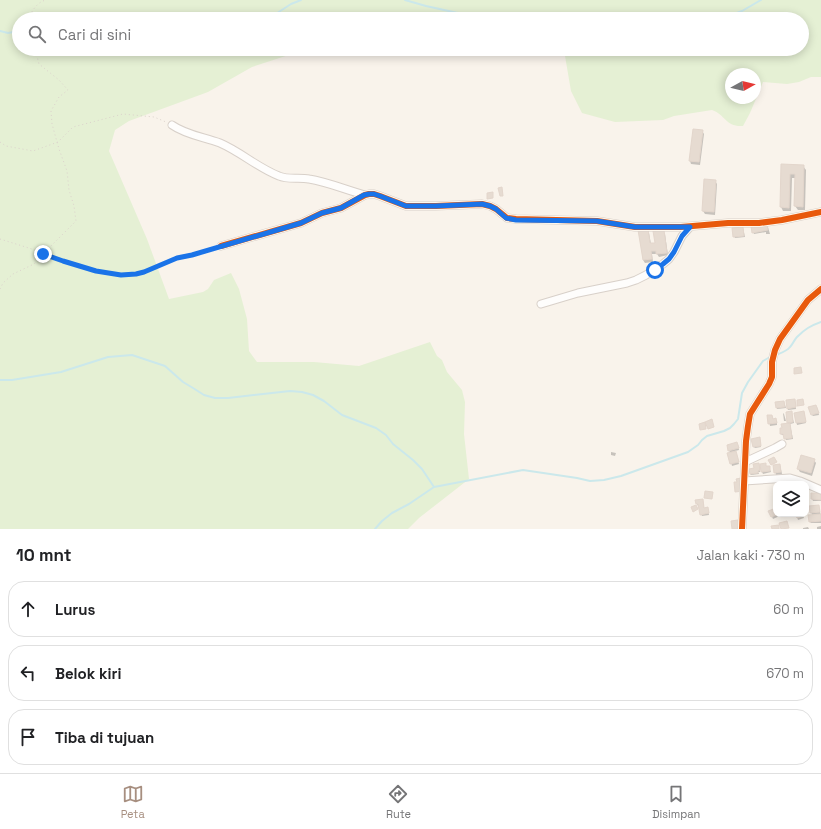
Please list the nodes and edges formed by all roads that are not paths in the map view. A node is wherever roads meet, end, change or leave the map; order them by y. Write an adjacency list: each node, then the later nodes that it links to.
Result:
1 (172, 125): 2 (street)
2 (364, 195): 4 (street); 5 (street)
3 (821, 212): 4 (street)
4 (690, 227): 7 (street)
5 (221, 246)
6 (821, 290): 9 (street)
7 (542, 304)
8 (782, 444): 9 (street)
9 (745, 462): 10 (street)
10 (744, 480): 11 (street); 12 (street)
11 (821, 490)
12 (742, 529)

